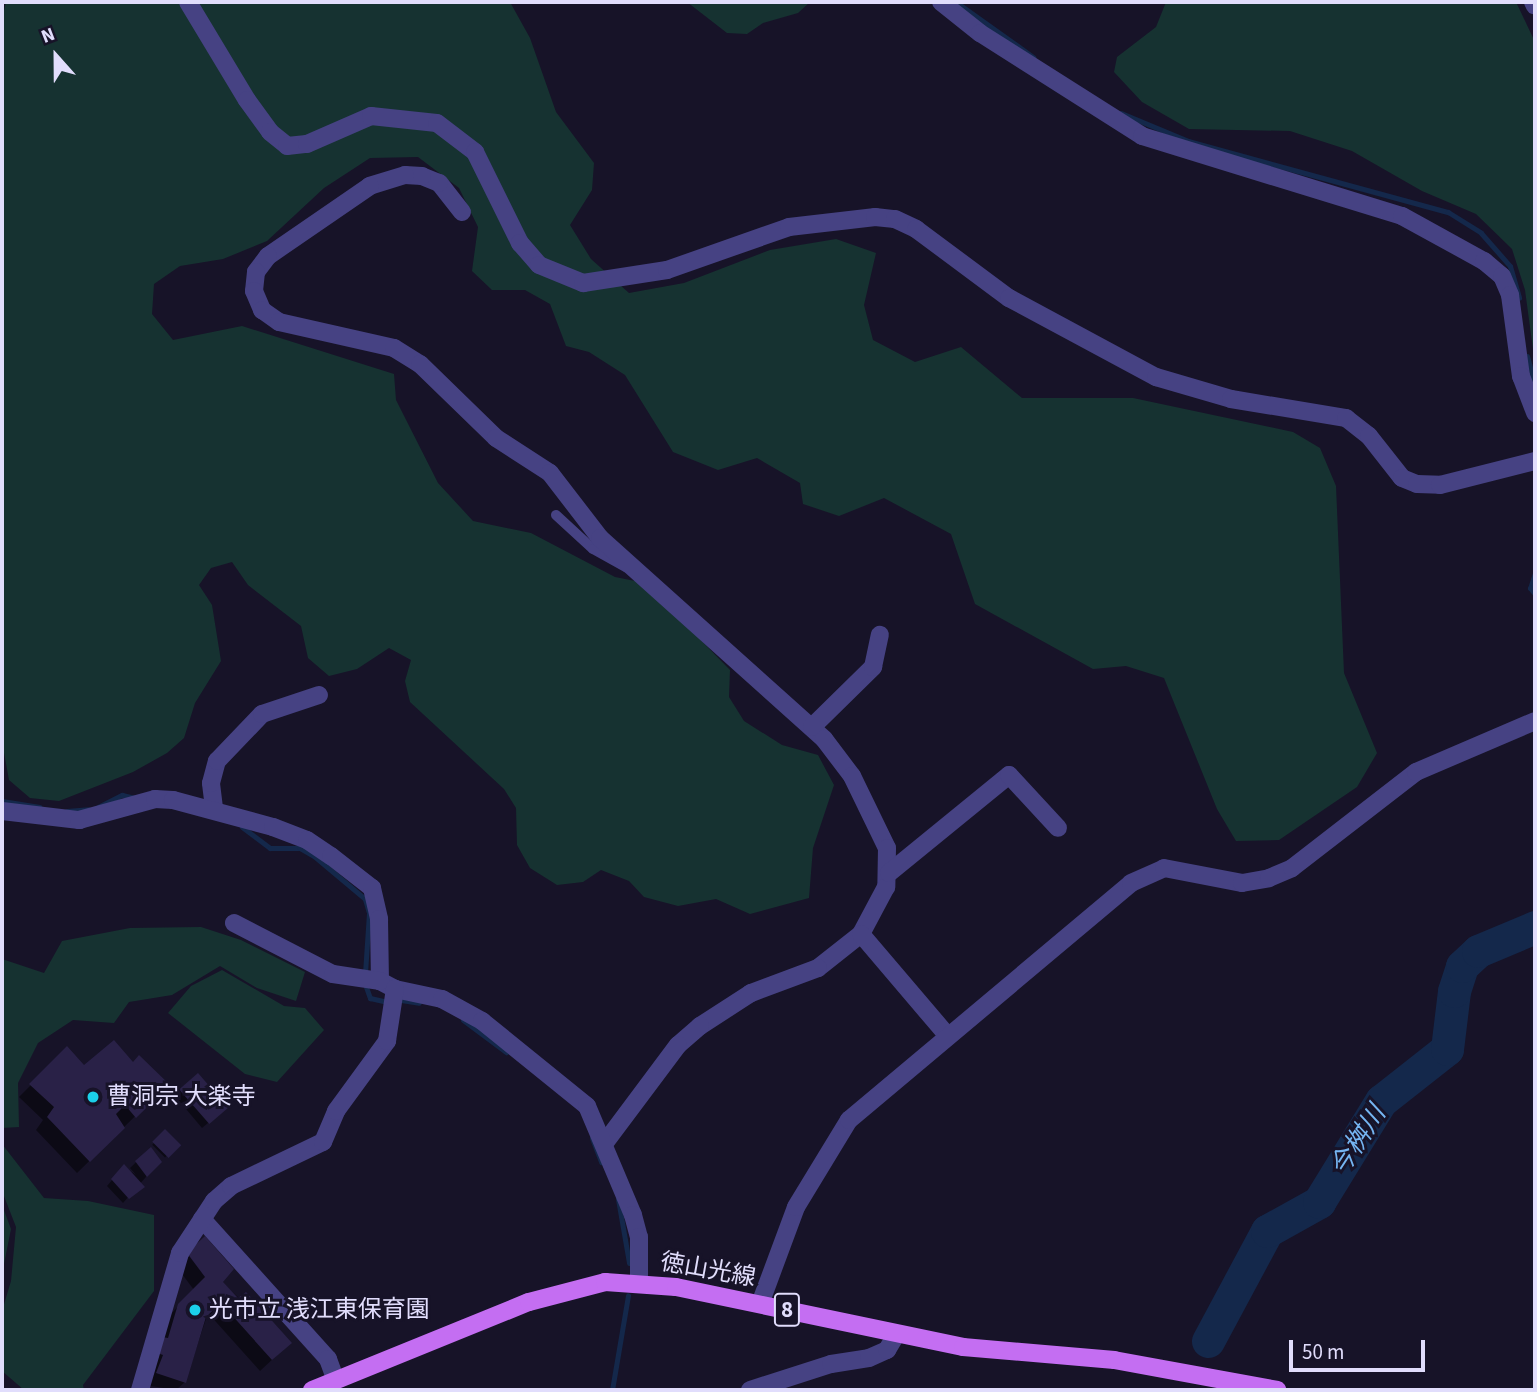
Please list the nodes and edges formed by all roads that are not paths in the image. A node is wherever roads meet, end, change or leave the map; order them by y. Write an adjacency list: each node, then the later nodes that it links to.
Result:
1 (188, 2): 5 (street)
2 (941, 2): 4 (street)
3 (462, 212): 7 (street)
4 (1535, 413)
5 (1535, 461)
6 (556, 515): 7 (lane)
7 (643, 572): 11 (street)
8 (880, 635): 11 (street)
9 (319, 695): 12 (street)
10 (1535, 722): 19 (street)
11 (812, 727): 15 (street)
12 (214, 808): 13 (street); 18 (street)
13 (2, 811)
14 (1058, 828): 15 (street)
15 (889, 873): 17 (street)
16 (234, 923): 18 (street)
17 (861, 934): 19 (street); 20 (street)
18 (387, 985): 20 (street); 21 (street)
19 (947, 1034): 23 (street)
20 (604, 1144): 22 (street)
21 (202, 1219): 25 (street); 26 (street)
22 (639, 1283): 23 (main road, 徳山光線 / 8); 25 (main road, 徳山光線 / 8)
23 (760, 1304): 24 (main road, 徳山光線 / 8)
24 (896, 1335): 28 (street); 29 (main road, 徳山光線 / 8)
25 (335, 1378): 27 (main road, 徳山光線 / 8)
26 (140, 1390)
27 (312, 1390)
28 (750, 1390)
29 (1277, 1390)

